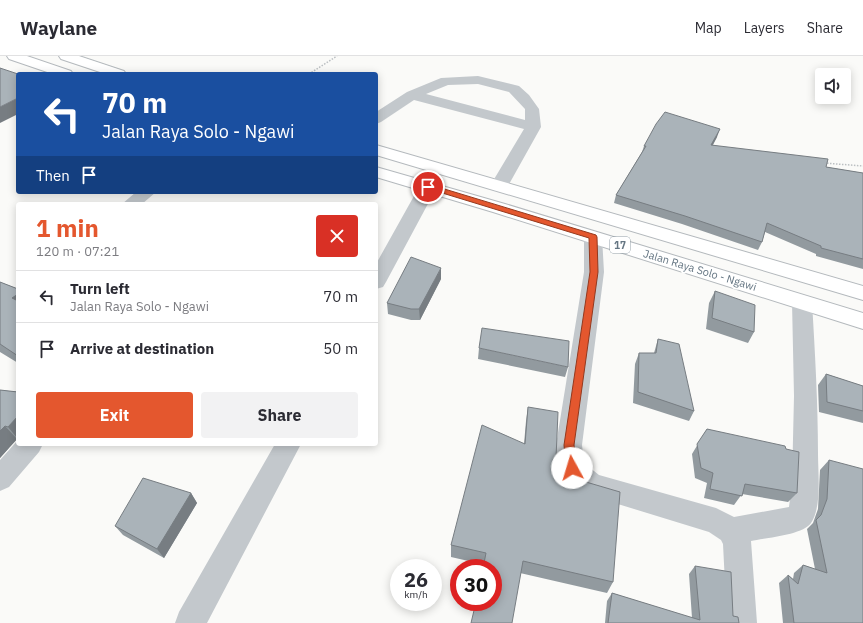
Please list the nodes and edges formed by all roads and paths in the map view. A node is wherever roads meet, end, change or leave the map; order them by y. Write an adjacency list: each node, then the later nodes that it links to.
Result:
1 (14, 56): 4 (highway)
2 (66, 56): 5 (highway)
3 (337, 56): 6 (path)
4 (60, 72)
5 (113, 72)
6 (311, 72)
7 (412, 95): 8 (street); 9 (street); 9 (street)
8 (378, 118)
9 (532, 127): 14 (street)
10 (378, 151): 14 (highway, 17)
11 (823, 163): 12 (path)
12 (863, 166)
13 (378, 173): 15 (highway, Jalan Raya Solo - Ngawi / 17)
14 (499, 186): 20 (highway, 17)
15 (428, 187): 18 (highway, Jalan Raya Solo - Ngawi / 17); 19 (street)
16 (144, 194): 17 (street)
17 (134, 202)
18 (593, 237): 21 (highway, Jalan Raya Solo - Ngawi / 17); 26 (street)
19 (378, 278)
20 (863, 293)
21 (802, 302): 22 (highway, Jalan Raya Solo - Ngawi / 17); 26 (street)
22 (863, 321)
23 (28, 446): 25 (street)
24 (287, 446): 27 (street)
25 (0, 479)
26 (731, 531): 28 (street)
27 (190, 623)
28 (742, 623)

